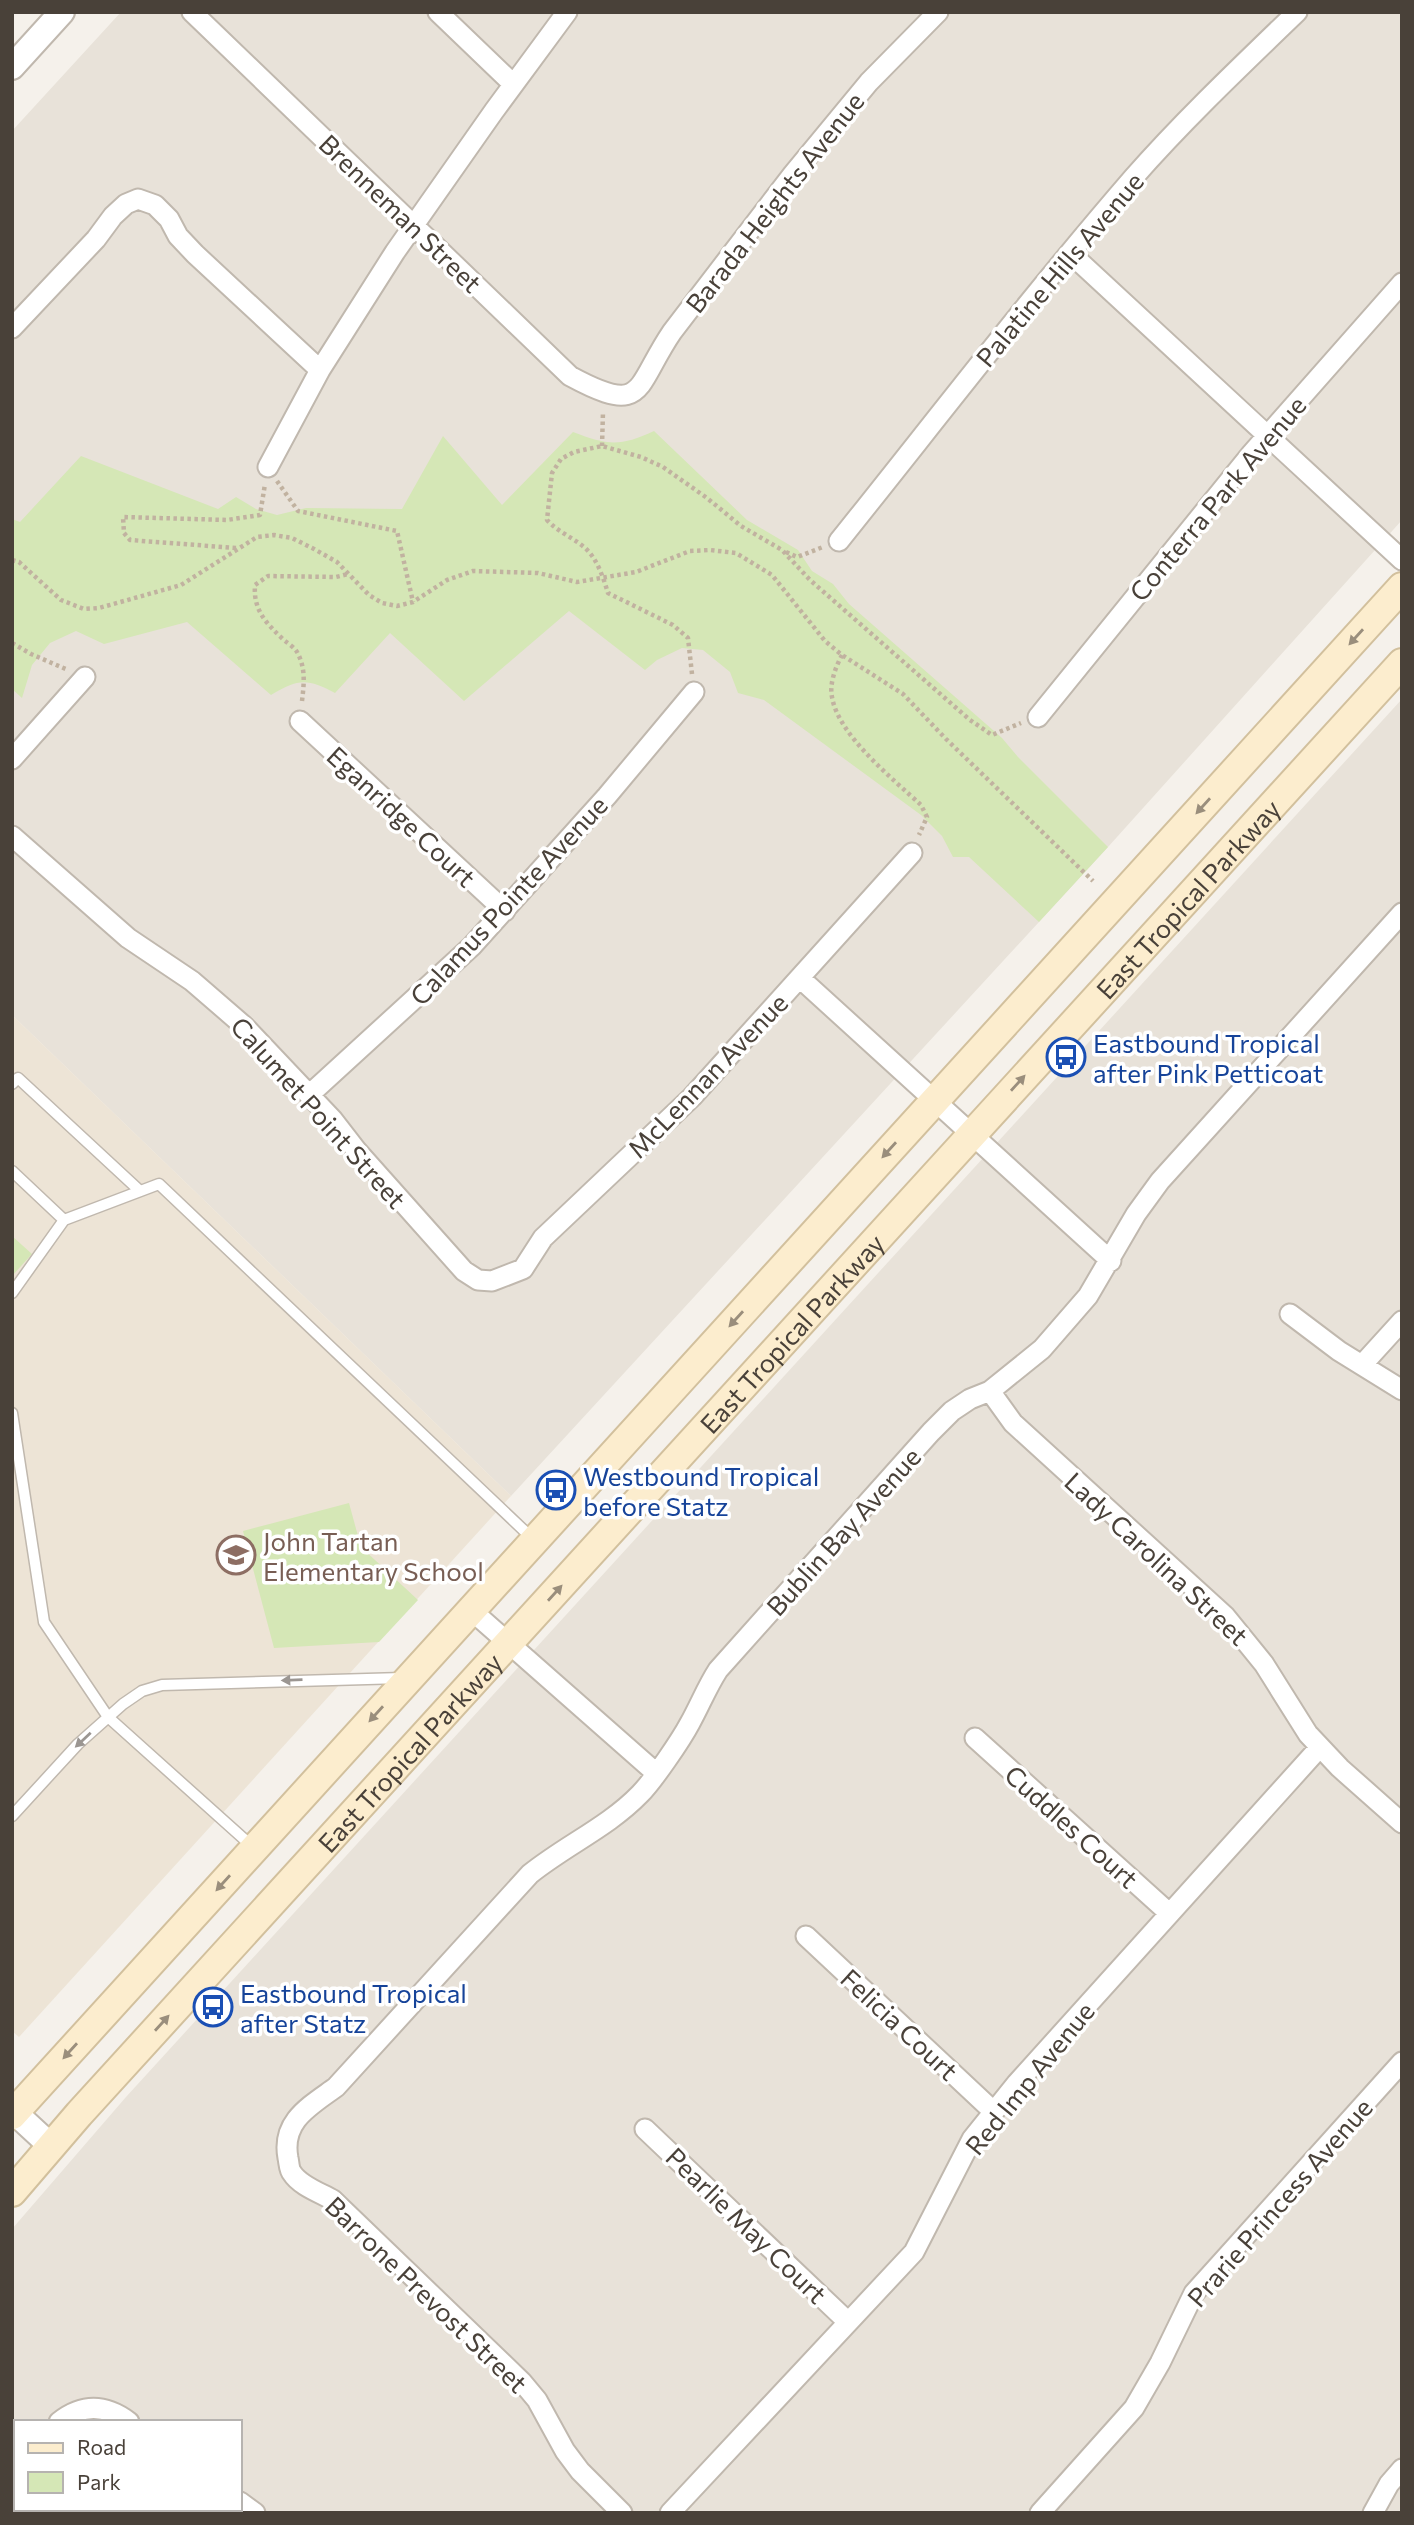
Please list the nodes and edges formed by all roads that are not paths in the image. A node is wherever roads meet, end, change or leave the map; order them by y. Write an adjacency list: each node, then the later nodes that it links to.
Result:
1 (62, 12): 7 (street)
2 (192, 12): 9 (street, Brenneman Street)
3 (438, 12): 8 (street)
4 (567, 12): 8 (street)
5 (938, 12): 14 (street, Barada Heights Avenue)
6 (1297, 12): 10 (street, Palatine Hills Avenue)
7 (12, 67)
8 (513, 84): 9 (street)
9 (414, 226): 13 (street); 14 (street, Brenneman Street)
10 (1070, 253): 15 (street); 17 (street, Palatine Hills Avenue)
11 (1402, 284): 15 (street, Conterra Park Avenue)
12 (12, 328): 13 (street)
13 (320, 370): 16 (street)
14 (612, 395)
15 (1267, 435): 18 (street); 23 (street, Conterra Park Avenue)
16 (268, 467)
17 (839, 541)
18 (1402, 560)
19 (1402, 587): 33 (main road, East Tropical Parkway, one-way to 33)
20 (1402, 663): 33 (main road, East Tropical Parkway, one-way to 20)
21 (85, 677): 25 (street)
22 (694, 692): 28 (street, Calamus Pointe Avenue)
23 (1038, 717)
24 (300, 721): 28 (street, Eganridge Court)
25 (12, 759)
26 (12, 836): 32 (street, Calumet Point Street)
27 (912, 853): 30 (street, McLennan Avenue)
28 (505, 911): 32 (street, Calamus Pointe Avenue)
29 (1402, 913): 37 (street, Bublin Bay Avenue)
30 (801, 979): 33 (street); 38 (street, McLennan Avenue)
31 (12, 1084): 35 (lane)
32 (309, 1095): 38 (street, Calumet Point Street)
33 (953, 1117): 37 (street); 46 (main road, East Tropical Parkway, one-way to 46); 48 (main road, East Tropical Parkway, one-way to 33)
34 (12, 1171): 36 (lane)
35 (140, 1191): 36 (lane); 46 (lane)
36 (64, 1220): 39 (lane)
37 (1111, 1261): 44 (street, Bublin Bay Avenue)
38 (492, 1281)
39 (12, 1293)
40 (1290, 1314): 42 (street)
41 (1402, 1321): 42 (street)
42 (1362, 1365): 43 (street)
43 (1402, 1390)
44 (990, 1391): 52 (street, Lady Carolina Street); 53 (street, Bublin Bay Avenue)
45 (12, 1413): 50 (lane)
46 (534, 1541): 47 (main road, East Tropical Parkway)
47 (471, 1609): 48 (street); 49 (main road, East Tropical Parkway)
48 (509, 1643): 53 (street); 64 (main road, East Tropical Parkway, one-way to 48)
49 (409, 1678): 50 (lane, one-way to 50); 56 (main road, East Tropical Parkway, one-way to 56)
50 (108, 1717): 54 (lane, one-way to 54); 56 (lane)
51 (975, 1738): 57 (street, Cuddles Court)
52 (1320, 1747): 55 (street, Lady Carolina Street); 57 (street, Red Imp Avenue)
53 (656, 1773): 63 (street, Bublin Bay Avenue)
54 (12, 1816)
55 (1402, 1824)
56 (254, 1848): 60 (main road, East Tropical Parkway, one-way to 60)
57 (1169, 1913): 61 (street, Red Imp Avenue)
58 (806, 1936): 61 (street, Felicia Court)
59 (1402, 2062): 72 (street, Prarie Princess Avenue)
60 (13, 2112): 64 (street)
61 (994, 2112): 66 (street, Red Imp Avenue)
62 (645, 2129): 66 (street, Pearlie May Court)
63 (286, 2145): 70 (street, Barrone Prevost Street)
64 (51, 2147): 65 (main road, East Tropical Parkway)
65 (12, 2192)
66 (848, 2322): 71 (street, Red Imp Avenue)
67 (62, 2420): 68 (street)
68 (126, 2420)
69 (1402, 2469): 73 (street)
70 (622, 2513)
71 (670, 2513)
72 (1040, 2513)
73 (1373, 2513)

